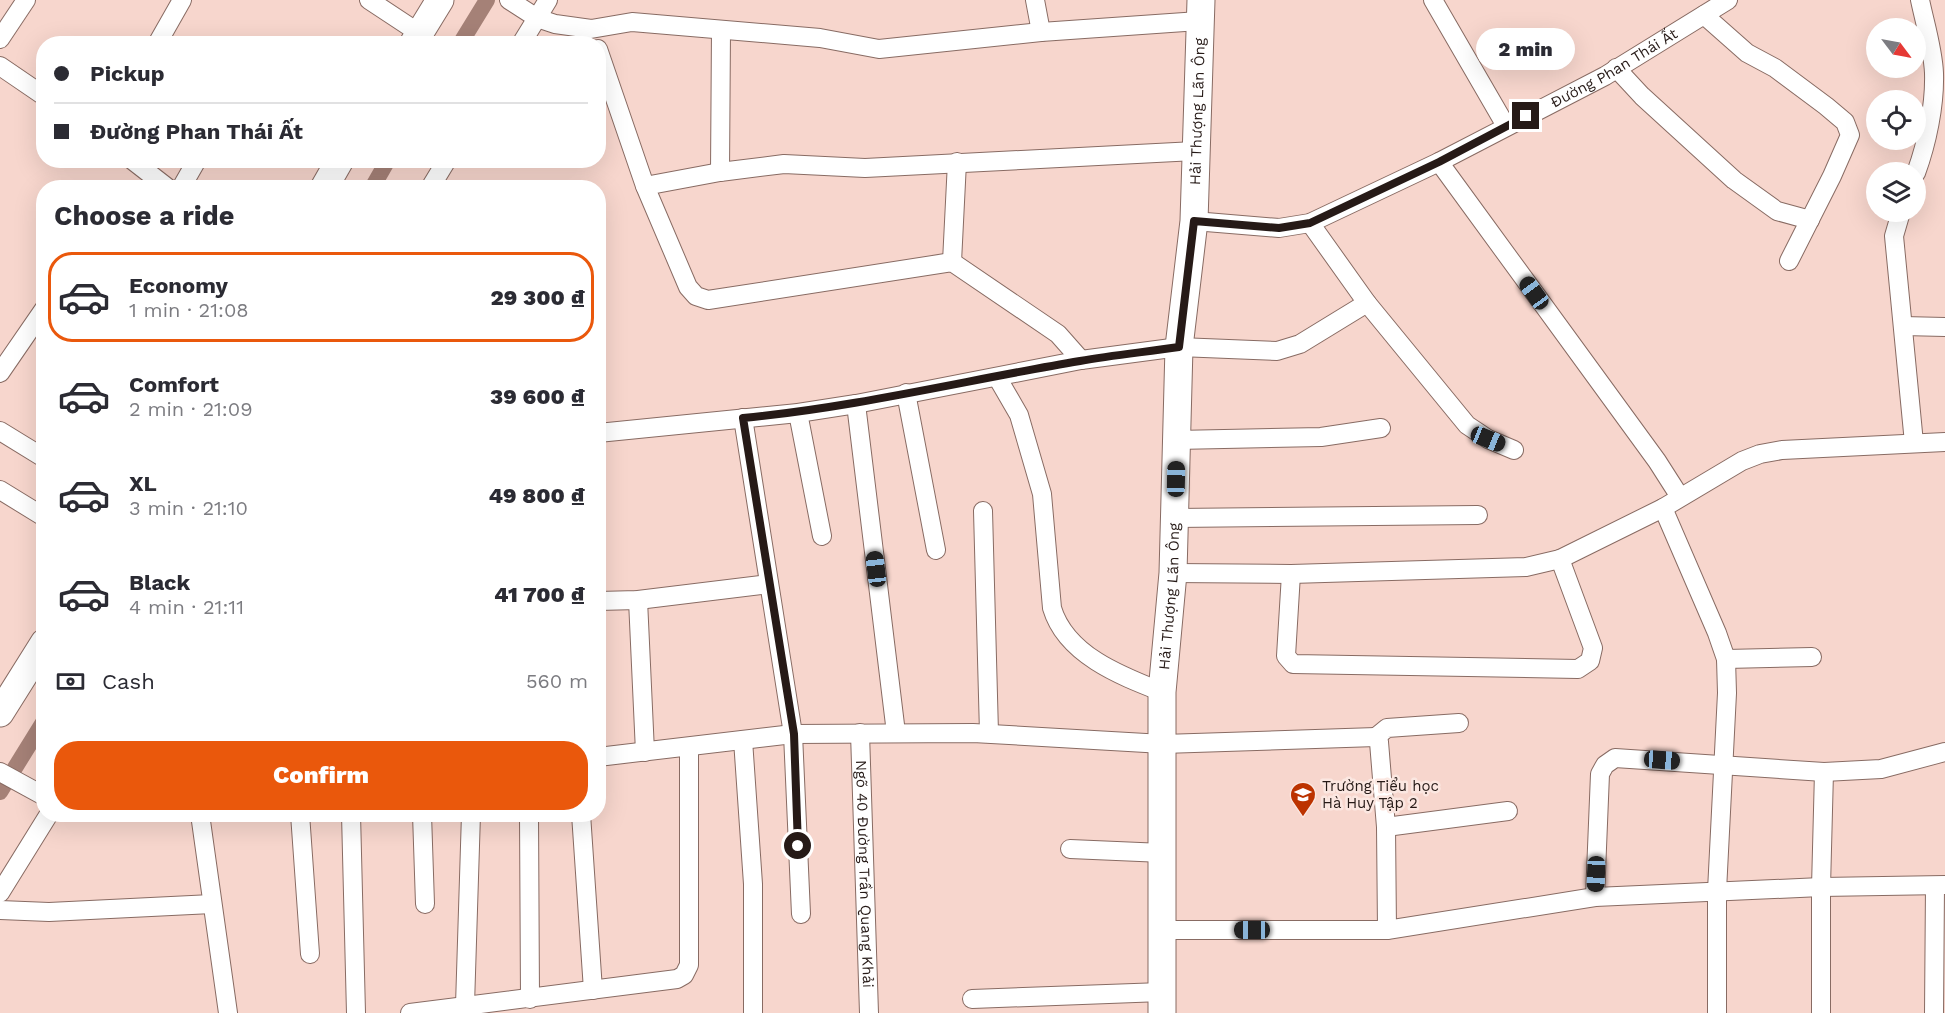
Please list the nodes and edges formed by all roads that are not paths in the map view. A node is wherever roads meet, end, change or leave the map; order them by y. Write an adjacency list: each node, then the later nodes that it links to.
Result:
1 (26, 0): 21 (street)
2 (182, 0): 16 (street)
3 (369, 0): 17 (street)
4 (440, 0): 18 (street)
5 (548, 0): 13 (street)
6 (1035, 0): 15 (street)
7 (1433, 0): 26 (street)
8 (1728, 0): 12 (street, Đường Phan Thái Ất)
9 (1920, 0): 30 (street)
10 (515, 4): 13 (street)
11 (1203, 5): 15 (street); 27 (street, Hải Thượng Lãn Ông)
12 (1704, 15): 23 (street, Đường Phan Thái Ất); 35 (street)
13 (537, 18): 19 (street); 20 (street)
14 (721, 30): 15 (street); 20 (street); 32 (street)
15 (1041, 32)
16 (162, 36)
17 (414, 36)
18 (417, 36)
19 (526, 36)
20 (594, 36)
21 (0, 39)
22 (0, 66): 25 (street)
23 (1616, 68): 26 (street, Đường Phan Thái Ất); 35 (street)
24 (606, 72): 34 (street)
25 (36, 91)
26 (1506, 126): 29 (street, Đường Phan Thái Ất)
27 (1195, 152): 28 (street); 36 (street, Hải Thượng Lãn Ông)
28 (957, 162): 32 (street); 40 (street)
29 (1439, 162): 38 (street, Đường Phan Thái Ất); 62 (street)
30 (1920, 162)
31 (142, 168): 33 (street)
32 (720, 172): 34 (street)
33 (158, 180)
34 (645, 186): 40 (street)
35 (1810, 220): 39 (street)
36 (1194, 221): 38 (street, Đường Phan Thái Ất); 45 (street, Hải Thượng Lãn Ông)
37 (1898, 222): 43 (street)
38 (1310, 223): 41 (street)
39 (1789, 261)
40 (952, 262): 46 (street)
41 (1367, 303): 45 (street); 59 (street)
42 (36, 321): 47 (street)
43 (1903, 326): 44 (street); 58 (street)
44 (1945, 327)
45 (1179, 347): 46 (street); 56 (street, Hải Thượng Lãn Ông)
46 (1081, 360): 48 (street)
47 (0, 374)
48 (997, 377): 49 (street); 79 (street)
49 (906, 393): 50 (street); 69 (street)
50 (856, 404): 51 (street); 83 (street)
51 (798, 413): 52 (street); 68 (street)
52 (743, 418): 55 (street); 73 (street)
53 (1381, 428): 56 (street)
54 (0, 431): 60 (street)
55 (606, 432)
56 (1176, 440): 67 (street, Hải Thượng Lãn Ông)
57 (1945, 442): 58 (street)
58 (1914, 443): 62 (street)
59 (1514, 450)
60 (36, 453)
61 (0, 490): 65 (street)
62 (1680, 497): 63 (street)
63 (1663, 508): 70 (street); 78 (street)
64 (983, 511): 84 (street)
65 (36, 512)
66 (1478, 515): 67 (street)
67 (1175, 518): 71 (street, Hải Thượng Lãn Ông)
68 (822, 536)
69 (936, 550)
70 (1560, 559): 72 (street); 72 (street)
71 (1173, 573): 72 (street); 79 (street, Hải Thượng Lãn Ông)
72 (1292, 574)
73 (769, 584): 74 (street); 85 (street)
74 (638, 600): 75 (street); 90 (street)
75 (606, 602)
76 (36, 656): 80 (street)
77 (1812, 657): 78 (street)
78 (1726, 659): 93 (street)
79 (1162, 692): 88 (street, Hải Thượng Lãn Ông)
80 (0, 713)
81 (1459, 723): 86 (street)
82 (860, 733): 83 (street); 85 (street); 130 (street, Ngõ 40 Đường Trần Quang Khải)
83 (896, 733): 84 (street)
84 (989, 733): 88 (street)
85 (794, 734): 87 (street); 117 (street)
86 (1376, 737): 88 (street); 106 (street)
87 (743, 740): 89 (street); 129 (street)
88 (1163, 744): 108 (street, Hải Thượng Lãn Ông)
89 (689, 747): 90 (street); 121 (street)
90 (645, 752): 92 (street)
91 (1945, 753): 95 (street)
92 (606, 756)
93 (1723, 765): 95 (street); 111 (street); 113 (street)
94 (0, 772): 96 (street)
95 (1824, 772): 110 (street)
96 (36, 792)
97 (1508, 811): 106 (street)
98 (44, 822): 112 (street)
99 (201, 822): 114 (street)
100 (301, 822): 120 (street)
101 (351, 822): 127 (street)
102 (422, 822): 115 (street)
103 (471, 822): 125 (street)
104 (530, 822): 122 (street)
105 (582, 822): 121 (street)
106 (1386, 827): 119 (street)
107 (1071, 849): 108 (street)
108 (1163, 853): 118 (street, Hải Thượng Lãn Ông)
109 (1940, 886): 110 (street); 133 (street)
110 (1821, 887): 111 (street); 132 (street)
111 (1717, 891): 113 (street); 131 (street)
112 (0, 893)
113 (1595, 897): 119 (street)
114 (213, 904): 116 (street); 126 (street)
115 (424, 904)
116 (0, 910)
117 (801, 914)
118 (1163, 930): 119 (street); 124 (street, Hải Thượng Lãn Ông)
119 (1387, 930)
120 (310, 954)
121 (593, 990): 122 (street)
122 (530, 999): 125 (street)
123 (972, 999): 124 (street)
124 (1162, 1002)
125 (465, 1005): 128 (street)
126 (228, 1013)
127 (356, 1013)
128 (410, 1013)
129 (753, 1013)
130 (868, 1013)
131 (1717, 1013)
132 (1821, 1013)
133 (1934, 1013)

